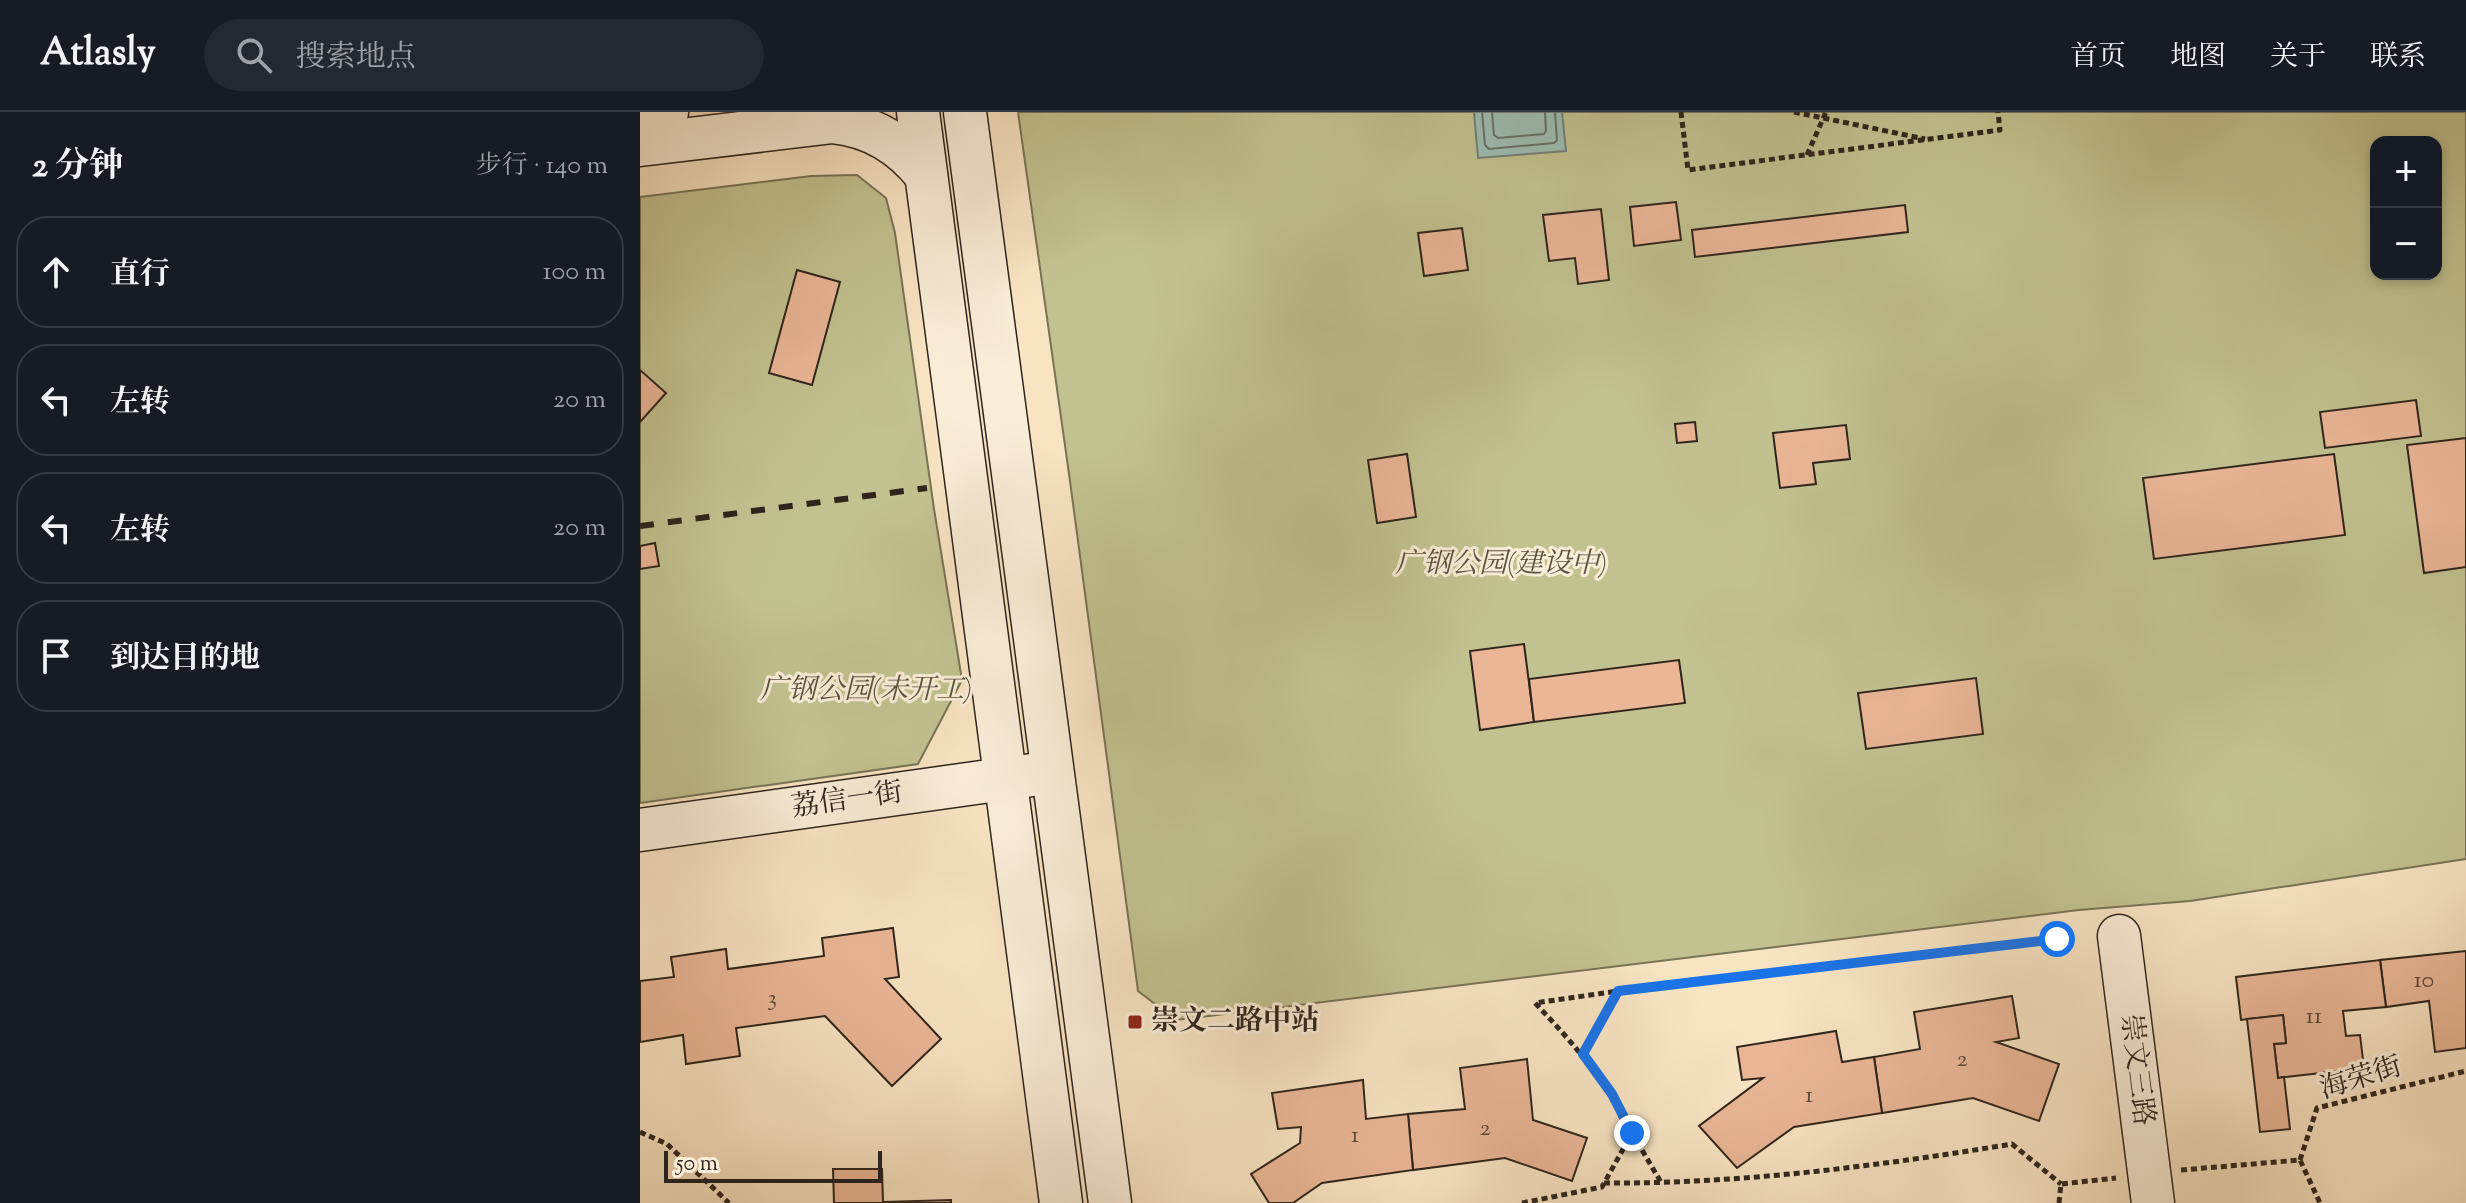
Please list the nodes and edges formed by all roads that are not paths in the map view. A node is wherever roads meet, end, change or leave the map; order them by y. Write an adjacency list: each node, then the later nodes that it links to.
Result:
1 (667, 112): 4 (main road)
2 (918, 112): 6 (main road)
3 (965, 112): 7 (main road)
4 (640, 116)
5 (640, 145): 6 (main road)
6 (926, 175): 8 (main road)
7 (1053, 772): 8 (main road, 荔信一街); 13 (main road)
8 (1005, 779): 9 (main road, 荔信一街); 12 (main road)
9 (640, 830)
10 (2119, 936): 11 (main road, 崇文三路)
11 (2152, 1189)
12 (1061, 1203)
13 (1110, 1203)

